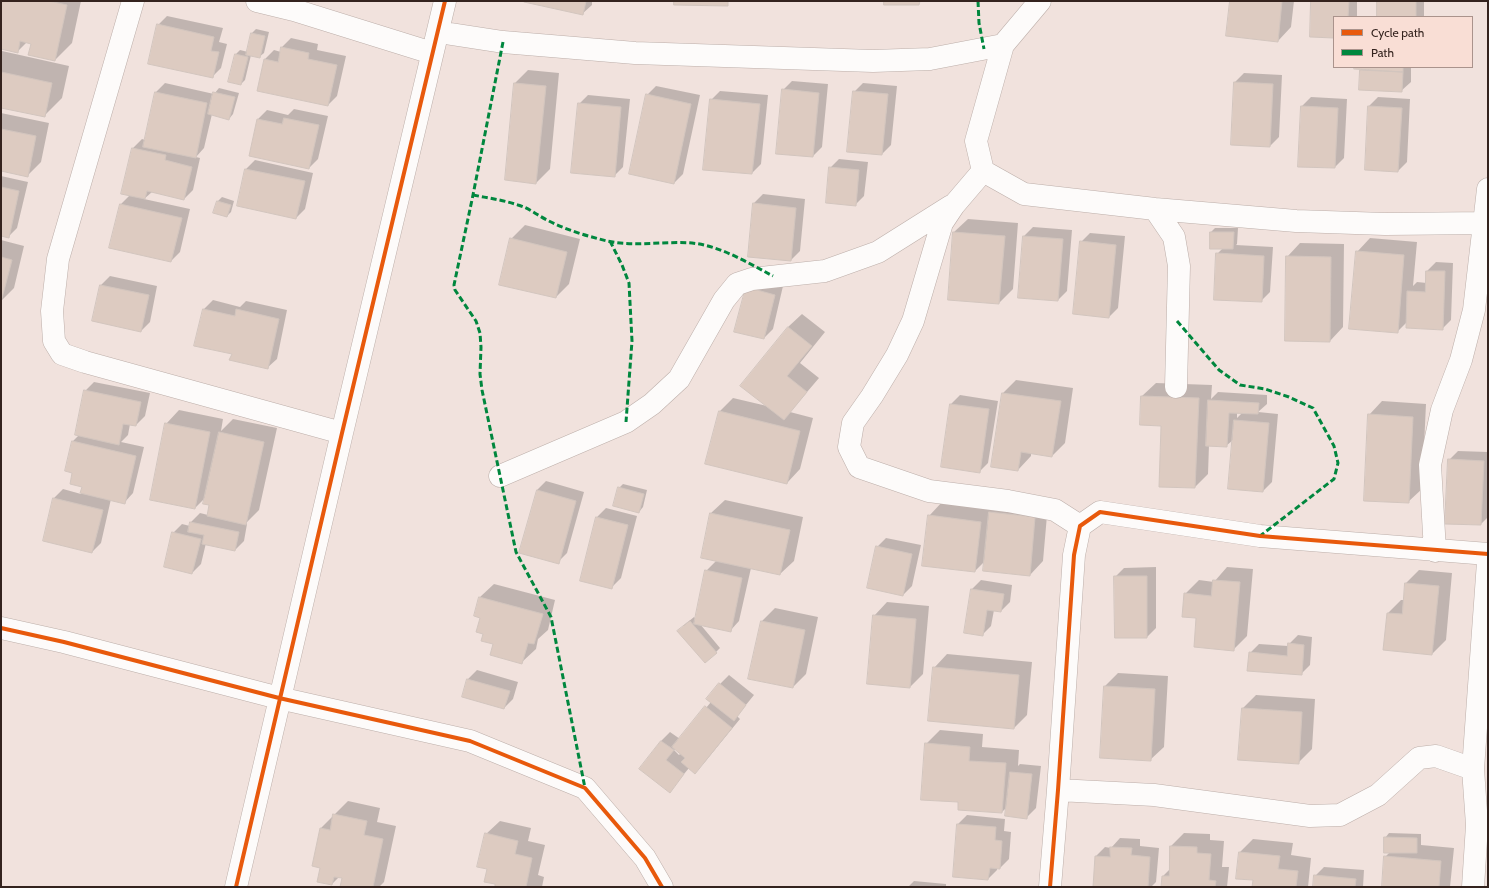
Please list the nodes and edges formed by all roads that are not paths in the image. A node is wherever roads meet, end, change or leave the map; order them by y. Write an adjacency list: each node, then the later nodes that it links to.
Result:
1 (133, 1): 14 (street)
2 (257, 1): 7 (street)
3 (445, 1): 5 (street)
4 (1040, 1): 6 (street)
5 (438, 32): 6 (street); 7 (street)
6 (1003, 45): 8 (street)
7 (432, 53): 14 (street)
8 (982, 171): 10 (street); 11 (street)
9 (1488, 189): 12 (street)
10 (954, 205): 15 (street); 16 (street)
11 (1155, 209): 12 (street); 13 (street)
12 (1486, 223): 17 (street)
13 (1176, 387)
14 (342, 433): 21 (street)
15 (500, 476)
16 (1080, 526): 17 (street); 23 (street)
17 (1435, 550): 18 (street)
18 (1488, 554)
19 (1488, 562): 22 (street)
20 (1, 628): 21 (street)
21 (279, 698): 25 (street); 26 (street)
22 (1473, 769): 23 (street); 24 (street)
23 (1058, 790): 27 (street)
24 (1483, 825): 28 (street)
25 (236, 887)
26 (662, 887)
27 (1050, 887)
28 (1473, 887)

